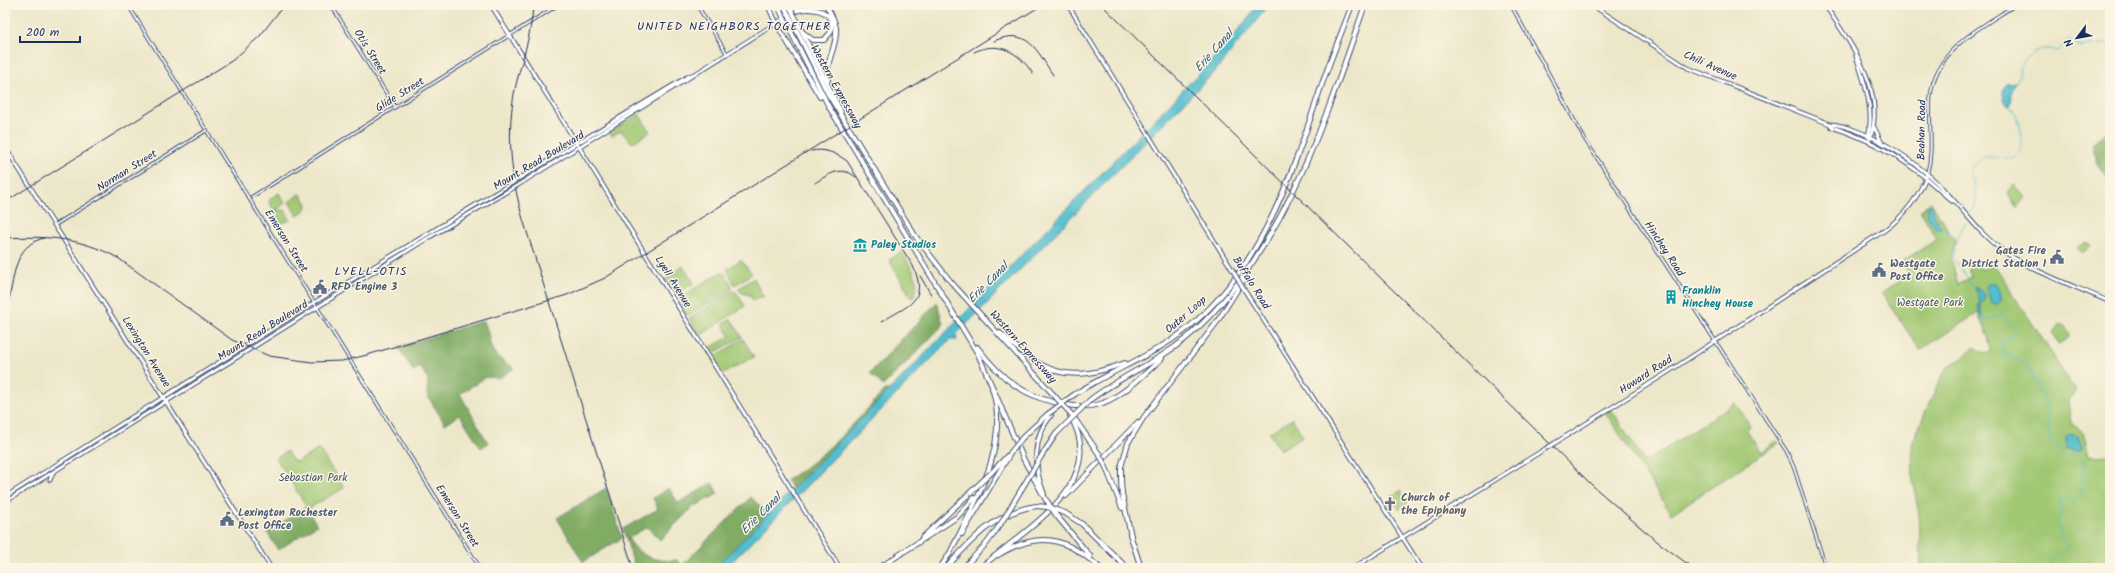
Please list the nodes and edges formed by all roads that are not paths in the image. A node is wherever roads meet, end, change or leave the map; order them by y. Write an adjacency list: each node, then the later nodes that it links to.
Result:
1 (128, 5): 28 (street, Emerson Street)
2 (331, 5): 25 (street, Otis Street)
3 (491, 5): 21 (main road, Lyell Avenue)
4 (558, 5): 21 (street, Glide Street)
5 (697, 5): 23 (street)
6 (768, 5): 20 (highway)
7 (778, 5): 29 (highway, Western Expressway, bridge)
8 (826, 5): 24 (highway)
9 (1068, 5): 43 (main road, Buffalo Road, bridge)
10 (1352, 5): 43 (highway, Outer Loop)
11 (1365, 5): 42 (highway, Outer Loop)
12 (1511, 5): 49 (street, Hinchey Road)
13 (1592, 5): 26 (main road, Chili Avenue)
14 (1825, 5): 22 (main road)
15 (2015, 5): 36 (street, Beahan Road)
16 (786, 6): 19 (highway, bridge)
17 (803, 6): 18 (main road, Mount Read Boulevard)
18 (793, 12): 19 (highway); 20 (main road, Mount Read Boulevard)
19 (795, 22): 24 (highway); 30 (highway, Western Expressway)
20 (776, 23): 23 (main road, Mount Read Boulevard); 29 (highway)
21 (510, 36): 25 (street, Glide Street); 34 (main road, Lyell Avenue)
22 (1854, 51): 27 (main road); 31 (main road)
23 (727, 54): 34 (main road, Mount Read Boulevard)
24 (832, 93): 30 (highway)
25 (395, 108): 37 (street, Glide Street)
26 (1830, 124): 31 (main road, Chili Avenue); 32 (main road, Chili Avenue)
27 (1873, 124): 31 (main road); 33 (main road)
28 (207, 130): 37 (street, Emerson Street); 39 (street, Norman Street)
29 (846, 135): 48 (highway, Western Expressway)
30 (853, 135): 47 (highway, Western Expressway)
31 (1869, 136): 32 (main road); 33 (main road, Chili Avenue)
32 (1868, 140): 36 (main road, Chili Avenue)
33 (1883, 144): 36 (main road, Chili Avenue)
34 (578, 146): 38 (main road, Mount Read Boulevard, bridge); 41 (main road, Mount Read Boulevard, bridge); 73 (main road, Lyell Avenue)
35 (5, 147): 39 (main road, Lexington Avenue)
36 (1926, 176): 45 (main road, Chili Avenue); 49 (main road, Howard Road)
37 (250, 198): 44 (street, Emerson Street)
38 (453, 217): 40 (main road, Mount Read Boulevard); 41 (main road)
39 (55, 225): 53 (main road, Lexington Avenue)
40 (438, 226): 41 (main road); 44 (main road, Mount Read Boulevard)
41 (448, 226): 46 (main road, Mount Read Boulevard)
42 (1250, 268): 50 (highway, Outer Loop); 55 (highway)
43 (1236, 276): 51 (highway, Outer Loop); 67 (main road, Buffalo Road, bridge)
44 (315, 302): 46 (street, Emerson Street); 53 (main road, Mount Read Boulevard)
45 (2110, 302)
46 (318, 307): 54 (main road, Mount Read Boulevard); 72 (street, Emerson Street)
47 (983, 318): 51 (highway); 57 (highway, Western Expressway, bridge)
48 (967, 334): 50 (highway); 52 (highway, Western Expressway)
49 (1715, 342): 67 (main road, Howard Road, bridge); 84 (street, Hinchey Road)
50 (1170, 351): 77 (highway, Outer Loop, bridge)
51 (1141, 357): 56 (highway, Outer Loop, bridge)
52 (981, 359): 61 (highway); 64 (highway, Western Expressway)
53 (164, 398): 54 (main road, Lexington Avenue); 62 (main road, Mount Read Boulevard)
54 (167, 402): 59 (main road, Mount Read Boulevard); 71 (main road, Lexington Avenue)
55 (1152, 408): 63 (highway); 66 (highway)
56 (1049, 414): 58 (highway, bridge); 64 (highway)
57 (1071, 415): 63 (highway); 66 (highway, Western Expressway, bridge)
58 (1011, 452): 68 (highway, bridge); 69 (highway)
59 (53, 472): 60 (main road); 65 (main road, Mount Read Boulevard)
60 (50, 480)
61 (983, 484): 68 (highway); 69 (highway)
62 (5, 497)
63 (1060, 500): 70 (highway)
64 (1047, 501): 79 (highway, Western Expressway, bridge)
65 (5, 502)
66 (1131, 536): 81 (highway, Western Expressway)
67 (1403, 536): 82 (main road, Howard Road); 83 (main road, Buffalo Road)
68 (907, 550): 74 (highway)
69 (949, 555): 75 (highway)
70 (985, 564): 78 (highway); 79 (highway)
71 (271, 568)
72 (480, 568)
73 (840, 568)
74 (879, 568)
75 (940, 568)
76 (946, 568): 80 (highway, bridge)
77 (963, 568)
78 (979, 568)
79 (1100, 568)
80 (1127, 568)
81 (1141, 568)
82 (1353, 568)
83 (1422, 568)
84 (1826, 568)

